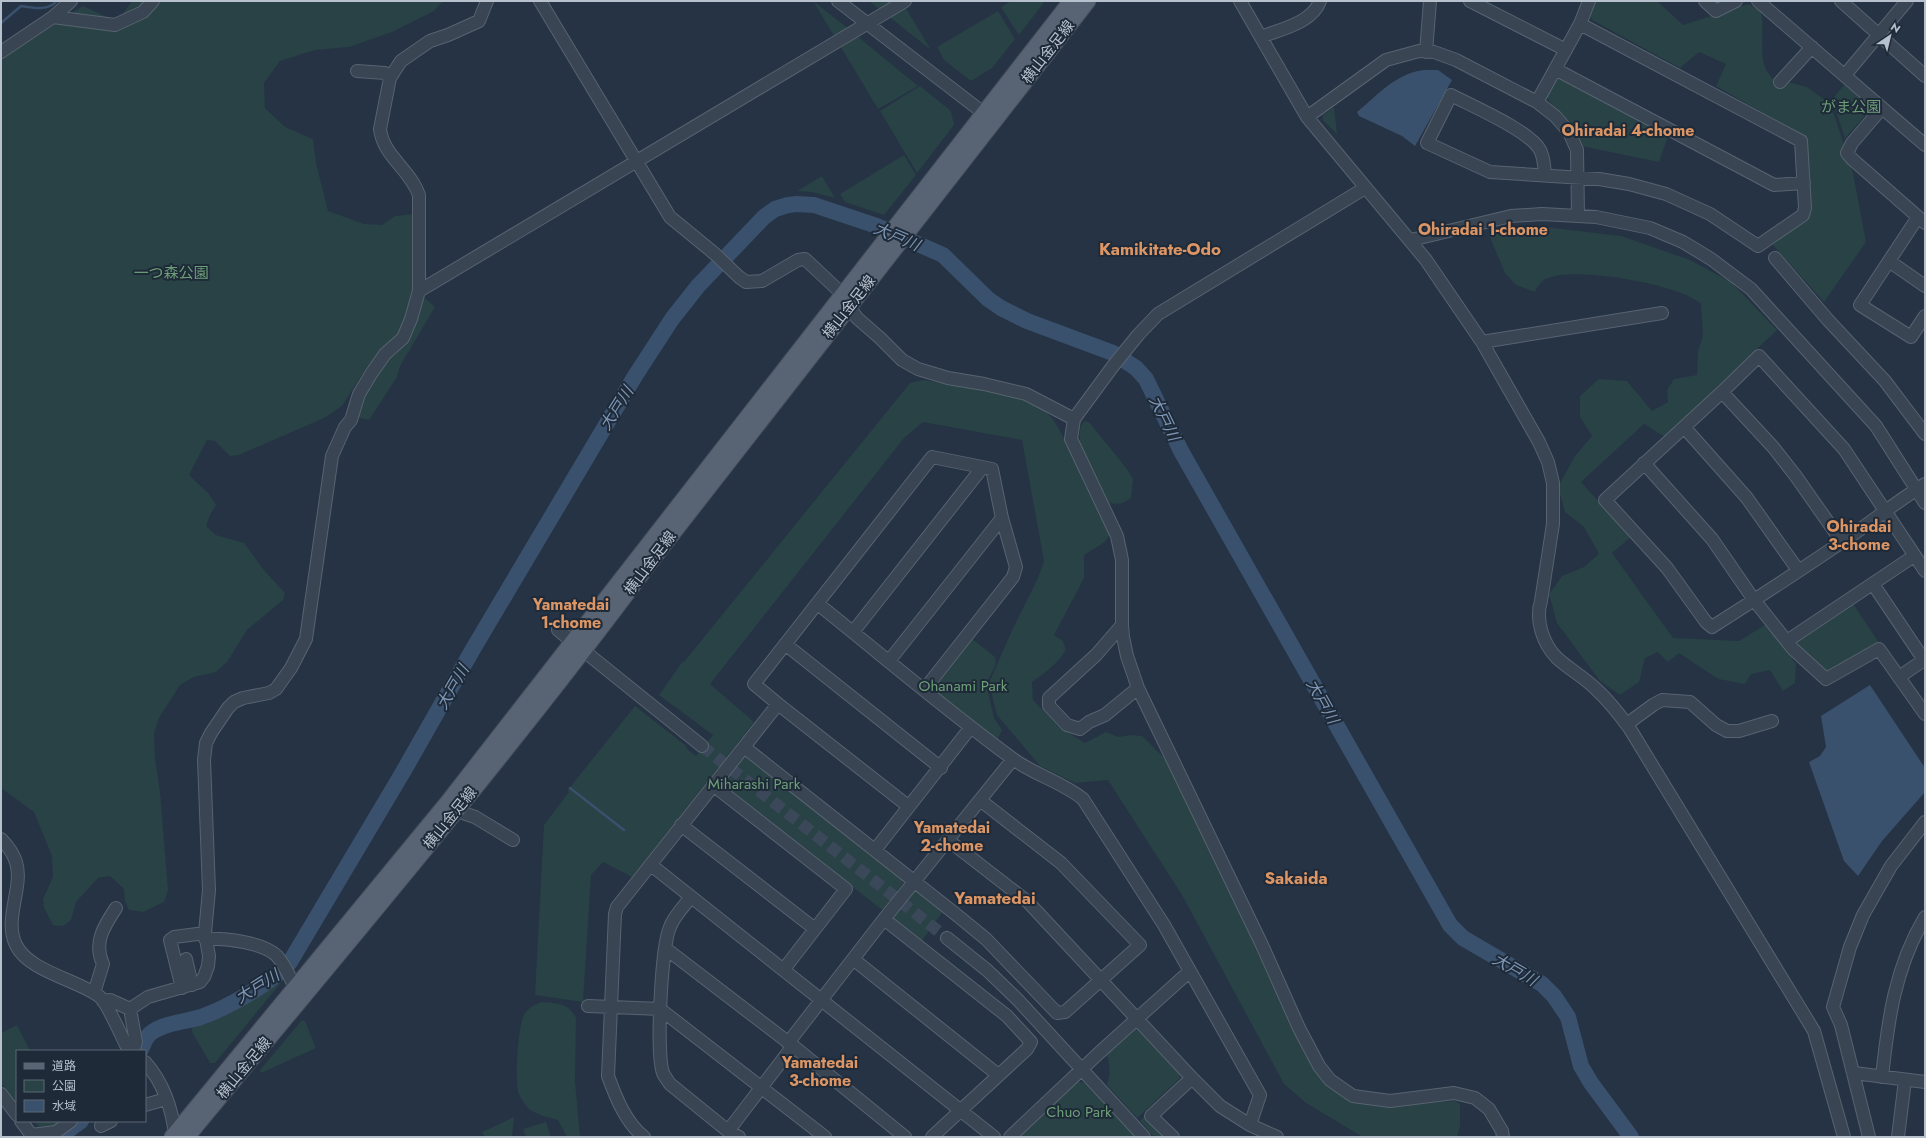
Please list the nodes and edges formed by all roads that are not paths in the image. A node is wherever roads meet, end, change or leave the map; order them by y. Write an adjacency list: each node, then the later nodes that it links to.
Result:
1 (71, 1): 19 (street)
2 (153, 1): 19 (street)
3 (486, 1): 32 (street)
4 (540, 1): 39 (street)
5 (838, 1): 21 (street)
6 (905, 1): 21 (street)
7 (1071, 1): 36 (main road, 横山金足線)
8 (1088, 1): 36 (main road, 横山金足線)
9 (1240, 1): 23 (street)
10 (1320, 1): 23 (street)
11 (1430, 1): 27 (street)
12 (1470, 1): 25 (street)
13 (1589, 1): 20 (street)
14 (1705, 1): 15 (street)
15 (1736, 1)
16 (1758, 1): 24 (street)
17 (1841, 1): 22 (street)
18 (1906, 1): 22 (street)
19 (53, 17): 26 (street)
20 (1580, 24): 25 (street); 42 (street)
21 (868, 25): 36 (street); 39 (street)
22 (1878, 35): 30 (street); 31 (street)
23 (1261, 37): 37 (street)
24 (1812, 46): 30 (street); 33 (street)
25 (1566, 50): 28 (street)
26 (1, 52)
27 (1426, 52): 34 (street); 37 (street)
28 (1555, 70): 34 (street); 42 (street)
29 (357, 71): 32 (street)
30 (1845, 75): 35 (street)
31 (1925, 76)
32 (390, 78): 50 (street)
33 (1780, 82)
34 (1537, 102): 41 (street)
35 (1882, 108): 38 (street); 45 (street)
36 (989, 117): 51 (main road, 横山金足線)
37 (1307, 117): 43 (street)
38 (1925, 145)
39 (636, 162): 50 (street); 51 (street)
40 (1545, 174): 40 (street); 41 (street)
41 (1578, 177): 42 (street); 44 (street)
42 (1804, 183)
43 (1366, 188): 46 (street); 56 (street)
44 (1578, 215): 46 (street); 61 (street)
45 (1921, 220): 48 (street)
46 (1411, 240): 54 (street)
47 (1775, 258): 57 (street)
48 (1889, 261): 49 (street); 53 (street)
49 (1925, 286)
50 (419, 291): 108 (street)
51 (846, 302): 56 (street); 77 (main road, 横山金足線)
52 (1662, 312): 54 (street)
53 (1925, 316)
54 (1482, 342): 85 (street)
55 (1722, 392): 58 (street); 63 (street); 65 (street)
56 (1074, 419): 72 (street)
57 (1923, 426)
58 (1684, 427): 59 (street); 67 (street)
59 (1644, 462): 70 (street); 70 (street)
60 (982, 468): 64 (street); 71 (street); 74 (street)
61 (1920, 487): 62 (street); 63 (street)
62 (1925, 503)
63 (1885, 511): 65 (street); 66 (street)
64 (1002, 518): 78 (street); 81 (street)
65 (1842, 542): 67 (street)
66 (1914, 556): 68 (street); 69 (street)
67 (1798, 570): 70 (street)
68 (1925, 571)
69 (1873, 584): 75 (street); 79 (street)
70 (1754, 600): 75 (street)
71 (818, 604): 74 (street); 76 (street)
72 (1122, 625): 80 (street); 80 (street)
73 (558, 630): 77 (street)
74 (853, 632): 78 (street)
75 (1787, 641): 79 (street)
76 (785, 644): 82 (street); 90 (street)
77 (578, 647): 87 (street); 94 (main road, 横山金足線); 117 (main road, 横山金足線)
78 (889, 661): 81 (street)
79 (1899, 677): 83 (street)
80 (1138, 688): 158 (street)
81 (924, 690): 86 (street)
82 (778, 704): 88 (street); 93 (street)
83 (1925, 714)
84 (1772, 721): 85 (street)
85 (1626, 724): 159 (street)
86 (971, 727): 89 (street); 90 (street)
87 (702, 746)
88 (744, 747): 91 (street); 100 (street)
89 (1013, 759): 92 (street); 114 (street)
90 (941, 768): 93 (street)
91 (713, 785): 96 (street); 107 (street)
92 (980, 800): 99 (street); 115 (street)
93 (908, 806): 100 (street)
94 (456, 811): 98 (street); 117 (main road, 横山金足線)
95 (1925, 822): 131 (street)
96 (681, 825): 101 (street); 107 (street)
97 (1, 839): 118 (street)
98 (512, 840)
99 (948, 840): 102 (street); 115 (street)
100 (875, 850): 102 (street)
101 (651, 865): 103 (street); 121 (street)
102 (915, 881): 106 (street); 115 (street)
103 (691, 897): 110 (street); 113 (street)
104 (116, 908): 118 (street)
105 (1925, 917): 132 (street)
106 (884, 919): 112 (street); 130 (street)
107 (815, 929): 113 (street)
108 (205, 936): 116 (street); 116 (street); 117 (street)
109 (947, 938): 129 (street)
110 (665, 948): 123 (street); 125 (street)
111 (186, 959): 116 (street)
112 (853, 959): 119 (street); 130 (street)
113 (784, 969): 119 (street)
114 (1190, 971): 124 (street); 144 (street)
115 (1102, 980): 124 (street)
116 (187, 987): 122 (street)
117 (298, 995): 147 (main road, 横山金足線)
118 (98, 997): 122 (street); 126 (street)
119 (821, 1000): 125 (street); 140 (street)
120 (588, 1006): 121 (street)
121 (610, 1008): 123 (street); 148 (street)
122 (130, 1009): 127 (street)
123 (660, 1009): 136 (street); 145 (street)
124 (1138, 1019): 129 (street); 133 (street)
125 (790, 1045): 136 (street); 151 (street)
126 (132, 1050)
127 (133, 1050)
128 (146, 1063): 138 (street)
129 (1082, 1069): 154 (street); 155 (street)
130 (997, 1074): 140 (street)
131 (1854, 1074): 132 (street); 160 (street)
132 (1882, 1077): 134 (street)
133 (1192, 1078): 144 (street); 156 (street)
134 (1906, 1080): 135 (street); 161 (street)
135 (1925, 1082)
136 (761, 1087): 145 (street); 150 (street)
137 (1, 1094): 141 (street)
138 (166, 1099): 139 (street); 147 (street)
139 (146, 1105)
140 (961, 1111): 152 (street); 153 (street)
141 (16, 1114)
142 (22, 1122): 146 (street)
143 (70, 1122): 146 (street)
144 (1250, 1125): 157 (street)
145 (728, 1131): 149 (street)
146 (32, 1136)
147 (177, 1136)
148 (644, 1137)
149 (739, 1137)
150 (825, 1137)
151 (905, 1137)
152 (932, 1137)
153 (994, 1137)
154 (1010, 1137)
155 (1144, 1137)
156 (1173, 1137)
157 (1277, 1137)
158 (1503, 1137)
159 (1844, 1137)
160 (1868, 1137)
161 (1898, 1137)

